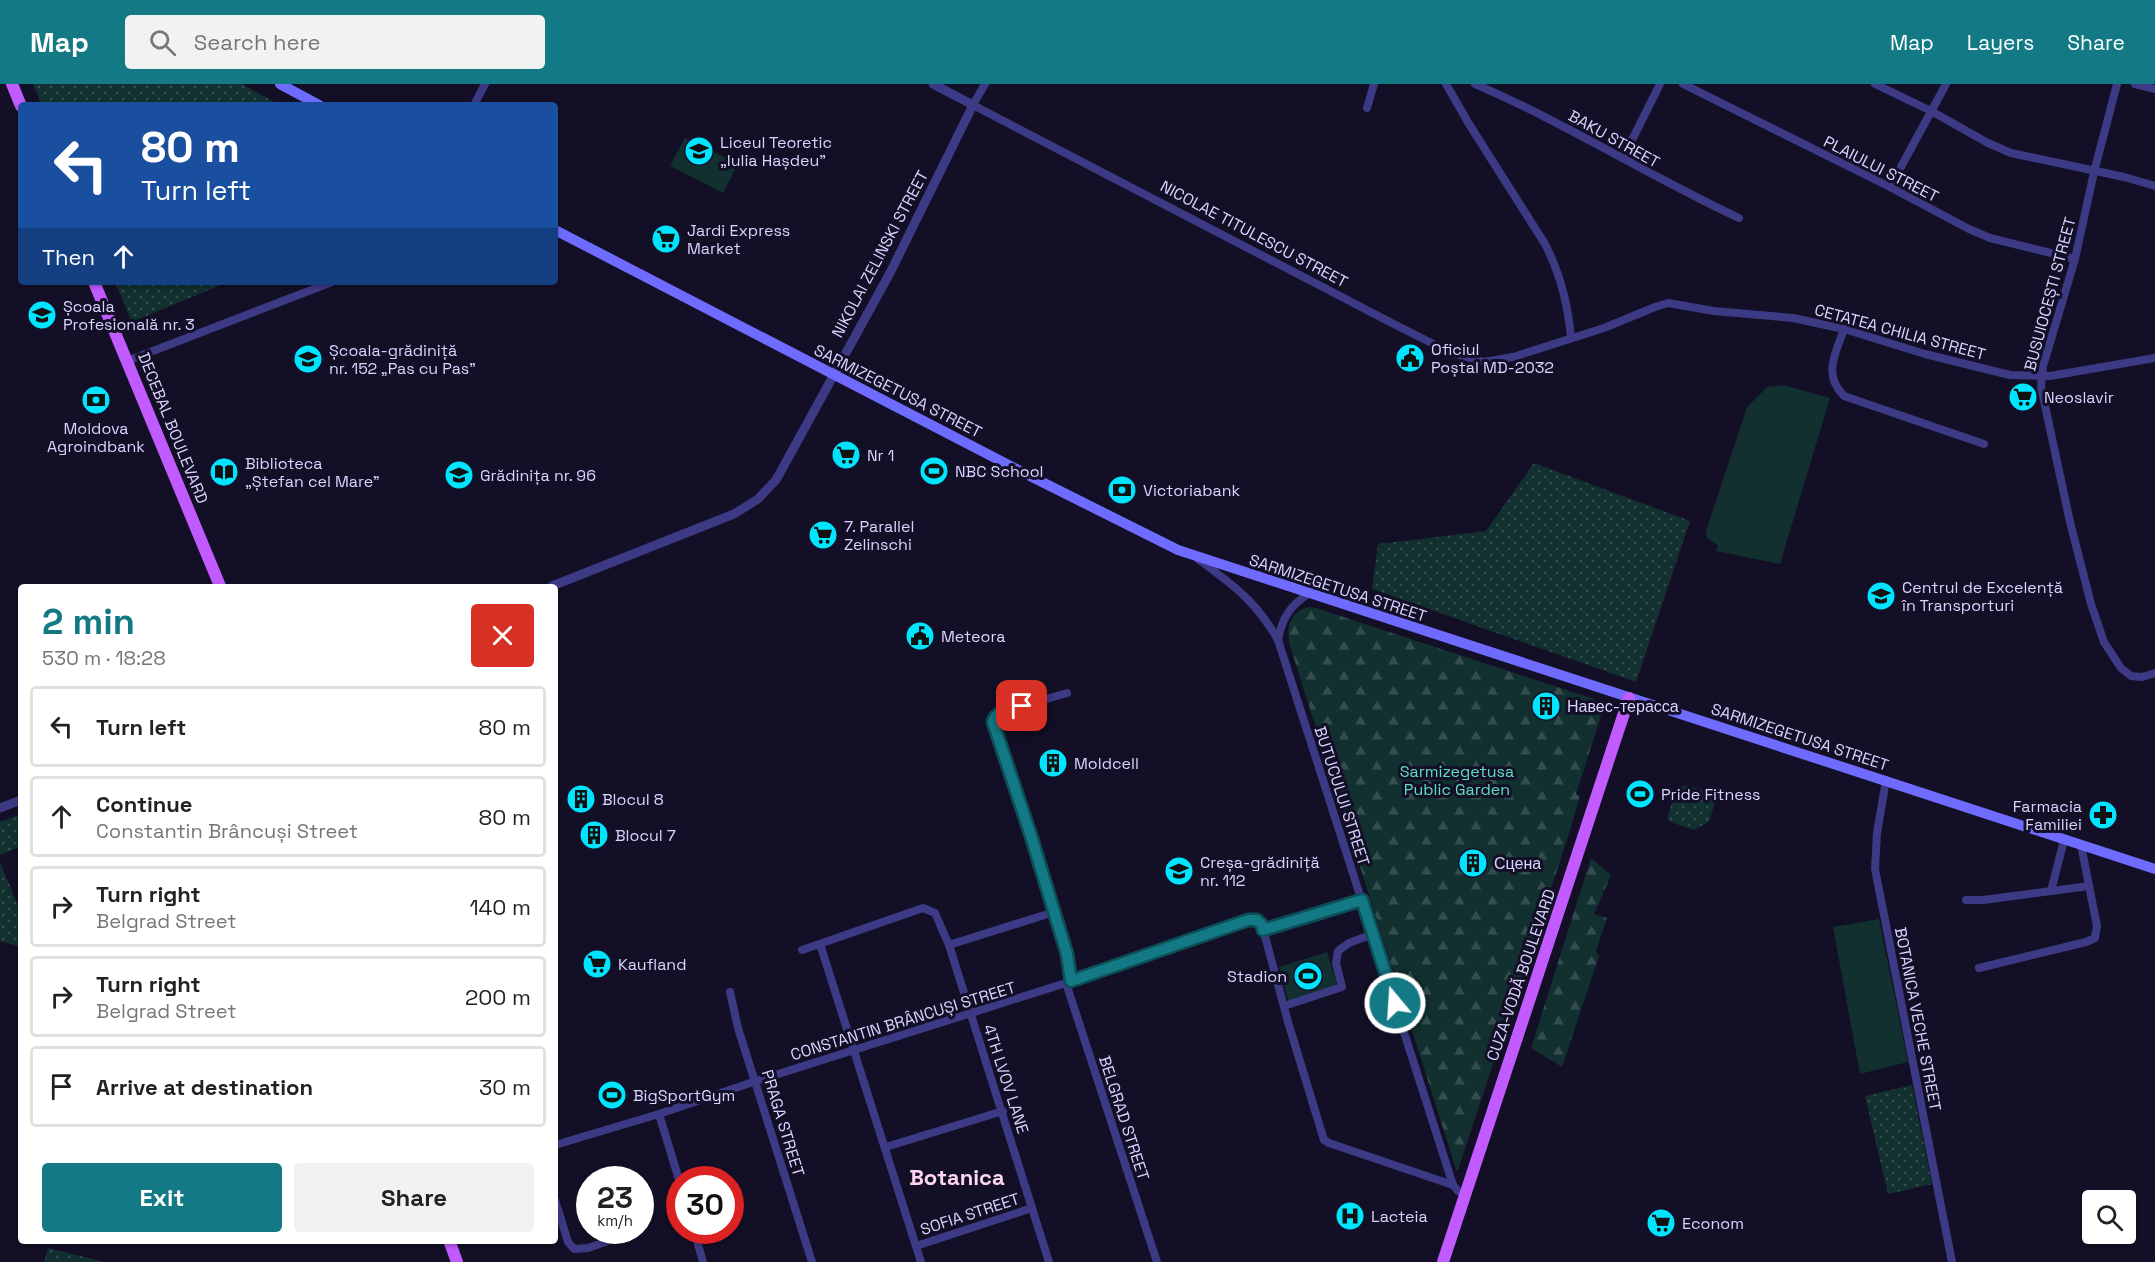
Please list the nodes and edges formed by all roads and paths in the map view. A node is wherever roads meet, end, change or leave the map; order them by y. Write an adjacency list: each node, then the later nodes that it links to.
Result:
1 (12, 84): 16 (main road)
2 (280, 84): 17 (main road)
3 (485, 84): 18 (street)
4 (933, 84): 19 (street, NICOLAE TITULESCU STREET)
5 (984, 84): 19 (street)
6 (1374, 84): 20 (street)
7 (1446, 84): 32 (street)
8 (1475, 84): 22 (street, BAKU STREET)
9 (1660, 84): 22 (street)
10 (1683, 84): 25 (street, PLAIULUI STREET)
11 (1875, 84): 21 (street)
12 (1946, 84): 21 (street)
13 (2118, 84): 23 (street, BUSUIOCEȘTI STREET)
14 (2135, 84): 15 (street)
15 (2155, 89)
16 (19, 102)
17 (313, 102)
18 (476, 102)
19 (973, 105): 32 (street, NICOLAE TITULESCU STREET); 35 (street, NIKOLAI ZELINSKI STREET)
20 (1367, 108)
21 (1931, 111): 23 (street); 25 (street)
22 (1623, 158): 26 (street, BAKU STREET)
23 (2094, 172): 24 (street); 28 (street, BUSUIOCEȘTI STREET)
24 (2155, 186)
25 (1890, 187): 28 (street, PLAIULUI STREET)
26 (1739, 218)
27 (558, 232): 35 (main road, SARMIZEGETUSA STREET)
28 (2075, 259): 36 (street, BUSUIOCEȘTI STREET)
29 (95, 285): 34 (main road, DECEBAL BOULEVARD)
30 (325, 285): 34 (street)
31 (1844, 328): 32 (street, CETATEA CHILIA STREET); 36 (street, CETATEA CHILIA STREET); 37 (street)
32 (1571, 338)
33 (2155, 358): 36 (street, CETATEA CHILIA STREET)
34 (127, 361): 39 (main road, DECEBAL BOULEVARD)
35 (833, 374): 38 (main road, SARMIZEGETUSA STREET); 40 (street, NIKOLAI ZELINSKI STREET)
36 (2042, 376): 43 (street, BUSUIOCEȘTI STREET)
37 (1984, 444)
38 (1196, 558): 41 (main road, SARMIZEGETUSA STREET); 42 (street, BUTUCULUI STREET)
39 (219, 584)
40 (557, 584)
41 (1308, 594): 42 (street); 45 (main road, SARMIZEGETUSA STREET)
42 (1278, 640): 54 (street, BUTUCULUI STREET)
43 (2155, 673)
44 (1067, 693): 56 (street, BELGRAD STREET)
45 (1629, 698): 46 (main road, SARMIZEGETUSA STREET); 75 (main road, CUZA-VODĂ BOULEVARD)
46 (1886, 780): 49 (main road, SARMIZEGETUSA STREET); 89 (street, BOTANICA VECHE STREET)
47 (18, 801): 48 (street)
48 (0, 808)
49 (2064, 840): 50 (main road, SARMIZEGETUSA STREET); 53 (street)
50 (2081, 845): 51 (main road, SARMIZEGETUSA STREET); 52 (street)
51 (2155, 869)
52 (2090, 886): 53 (street); 62 (street)
53 (2051, 891): 55 (street)
54 (1362, 900): 57 (street); 58 (street, BUTUCULUI STREET)
55 (1966, 900)
56 (1054, 912): 60 (street); 63 (street, BELGRAD STREET)
57 (1263, 930): 63 (street, CONSTANTIN BRÂNCUȘI STREET); 65 (street)
58 (1373, 934): 65 (street); 74 (street, BUTUCULUI STREET)
59 (820, 944): 60 (street, 4TH LVOV LANE); 61 (street); 67 (street)
60 (949, 945): 66 (street, 4TH LVOV LANE)
61 (802, 950)
62 (1979, 968)
63 (1069, 982): 66 (street, CONSTANTIN BRÂNCUȘI STREET); 87 (street, BELGRAD STREET)
64 (730, 992): 68 (street, PRAGA STREET)
65 (1284, 1006): 74 (street)
66 (970, 1014): 67 (street, CONSTANTIN BRÂNCUȘI STREET); 69 (street, 4TH LVOV LANE)
67 (854, 1050): 68 (street, CONSTANTIN BRÂNCUȘI STREET); 72 (street)
68 (756, 1081): 70 (street, CONSTANTIN BRÂNCUȘI STREET); 84 (street, PRAGA STREET)
69 (1003, 1111): 72 (street); 76 (street, 4TH LVOV LANE)
70 (659, 1114): 71 (street, CONSTANTIN BRÂNCUȘI STREET); 73 (street)
71 (558, 1144)
72 (886, 1147): 81 (street)
73 (675, 1166)
74 (1453, 1185): 75 (street)
75 (1465, 1194): 88 (main road, CUZA-VODĂ BOULEVARD)
76 (1032, 1208): 81 (street, SOFIA STREET); 86 (street, 4TH LVOV LANE)
77 (558, 1210): 79 (street)
78 (450, 1244): 82 (main road)
79 (599, 1244)
80 (698, 1244): 83 (street)
81 (916, 1246): 85 (street)
82 (456, 1262)
83 (704, 1262)
84 (812, 1262)
85 (921, 1262)
86 (1049, 1262)
87 (1157, 1262)
88 (1443, 1262)
89 (1952, 1262)

